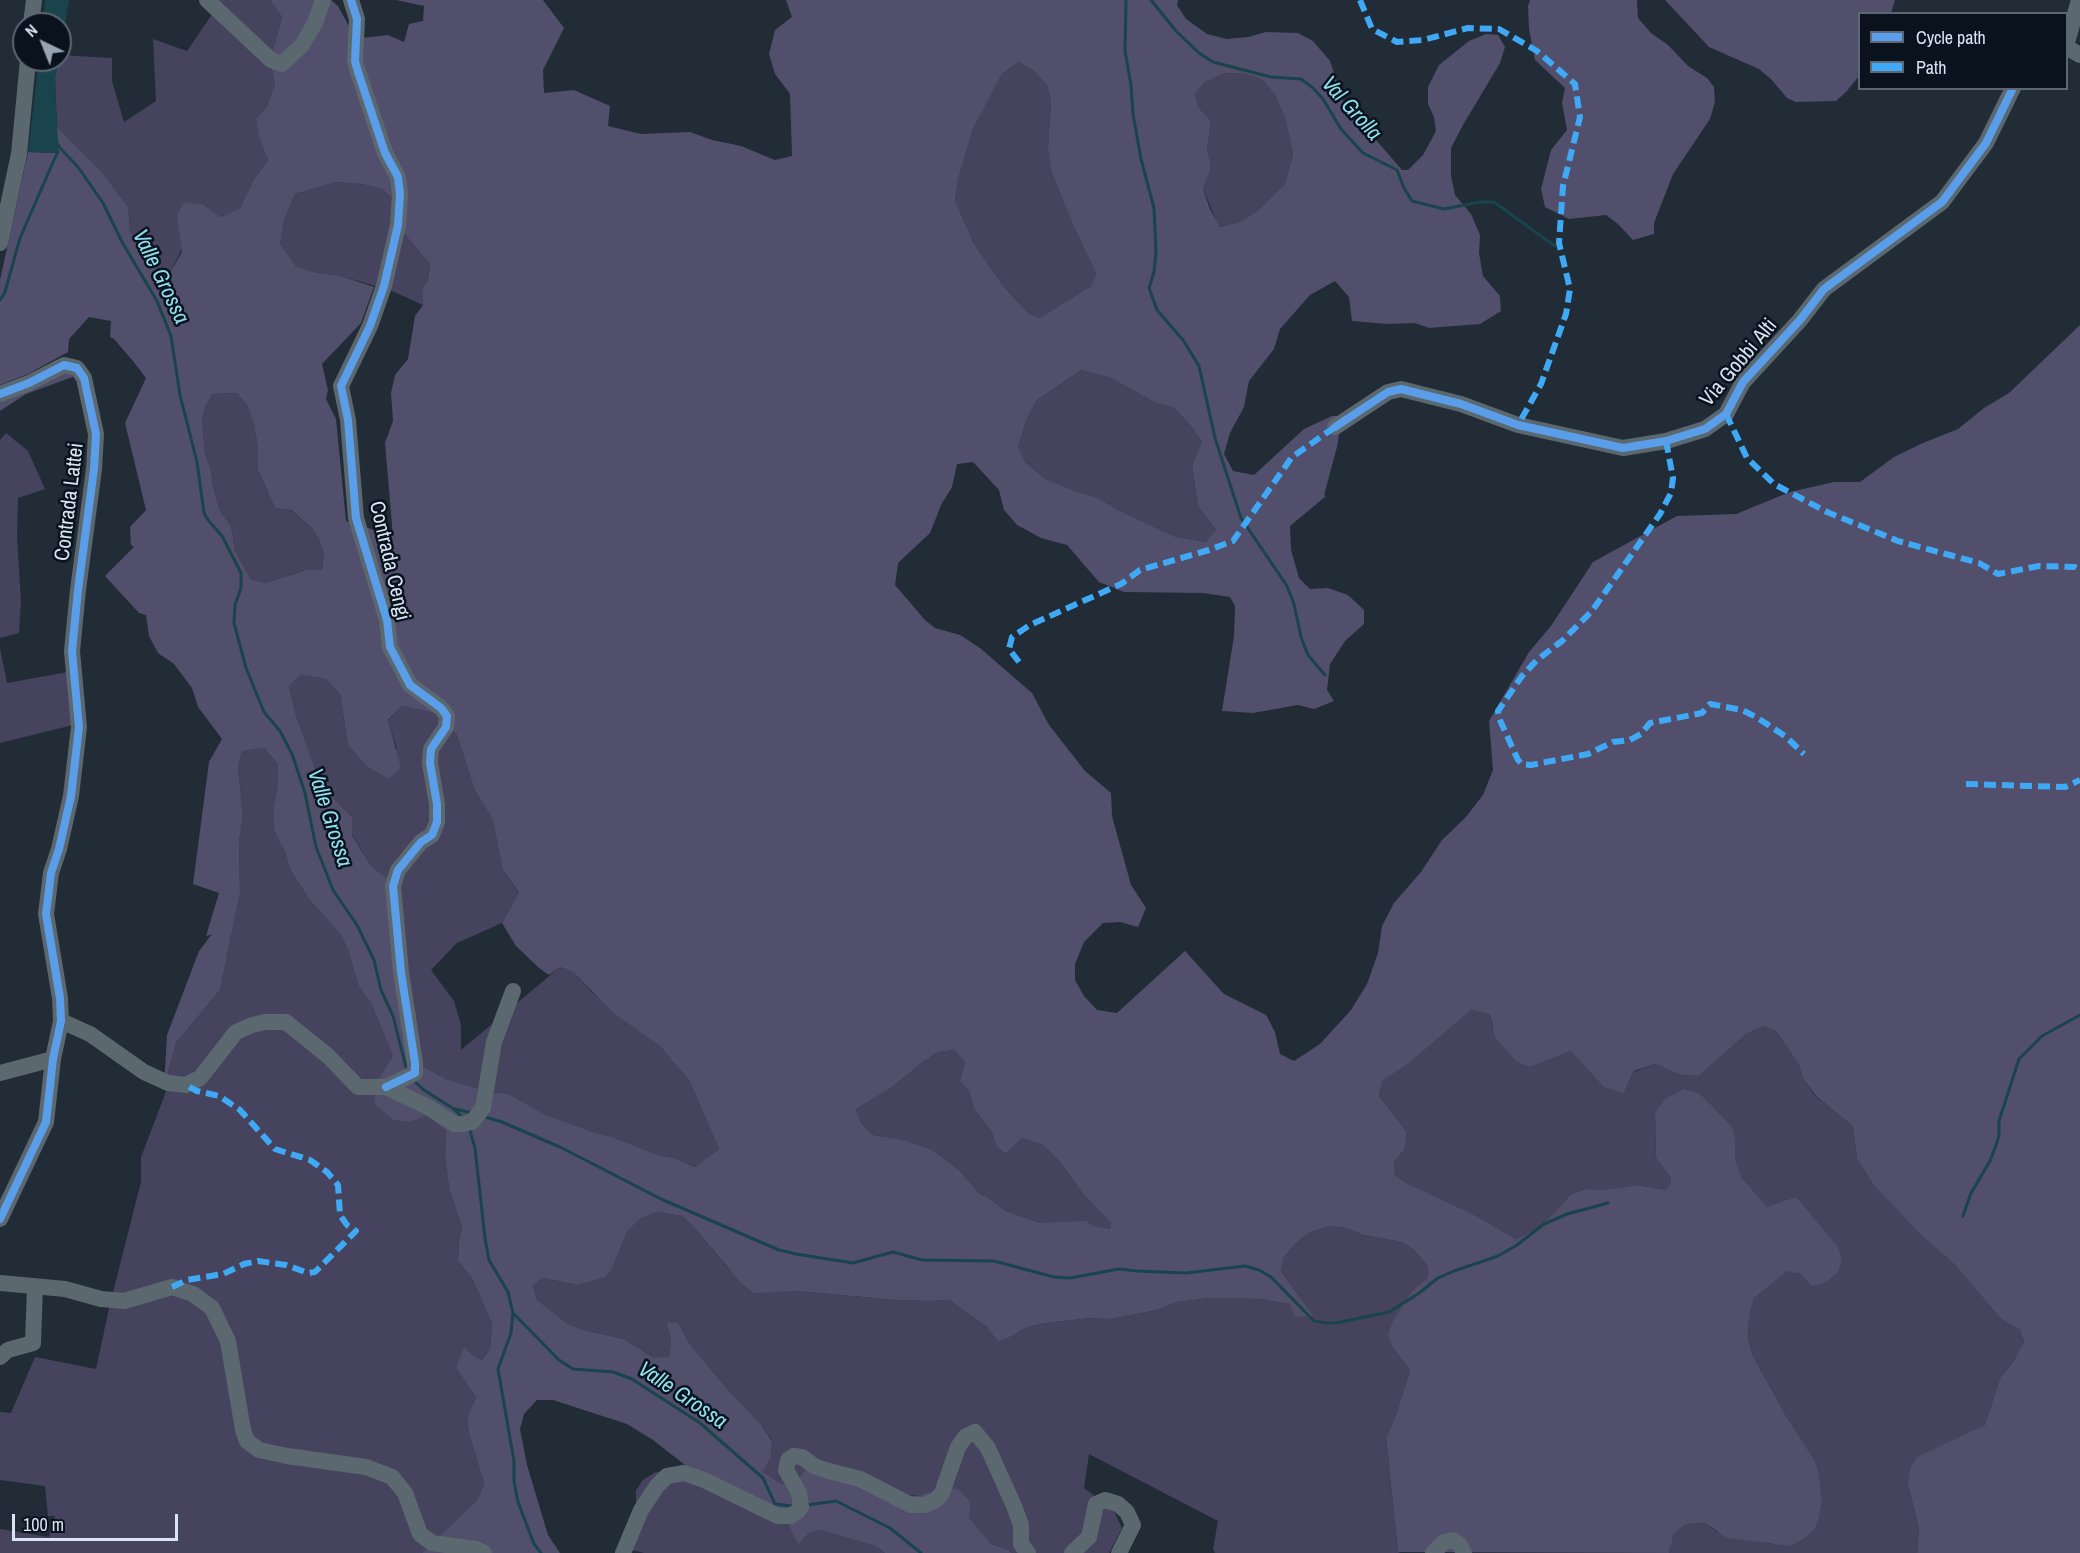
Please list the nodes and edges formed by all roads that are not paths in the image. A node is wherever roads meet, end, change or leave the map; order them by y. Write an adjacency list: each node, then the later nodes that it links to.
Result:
1 (207, 0): 2 (street)
2 (322, 0)
3 (351, 0): 15 (street, Contrada Cengi)
4 (2079, 0): 5 (street)
5 (2068, 42)
6 (27, 72): 8 (street)
7 (2012, 90): 10 (street, Via Gobbi Alti)
8 (0, 243)
9 (0, 394): 12 (street, Contrada Lattei)
10 (1335, 427)
11 (513, 992): 15 (street)
12 (61, 1022): 13 (street); 15 (street)
13 (53, 1059): 14 (street); 16 (street)
14 (0, 1073)
15 (386, 1087)
16 (0, 1219)
17 (0, 1283): 18 (street)
18 (35, 1287): 19 (street); 20 (street)
19 (0, 1357)
20 (484, 1553)
21 (623, 1553): 22 (street)
22 (1028, 1553)
23 (1072, 1553): 24 (street)
24 (1119, 1553)
25 (1433, 1553): 26 (street)
26 (1464, 1553)

